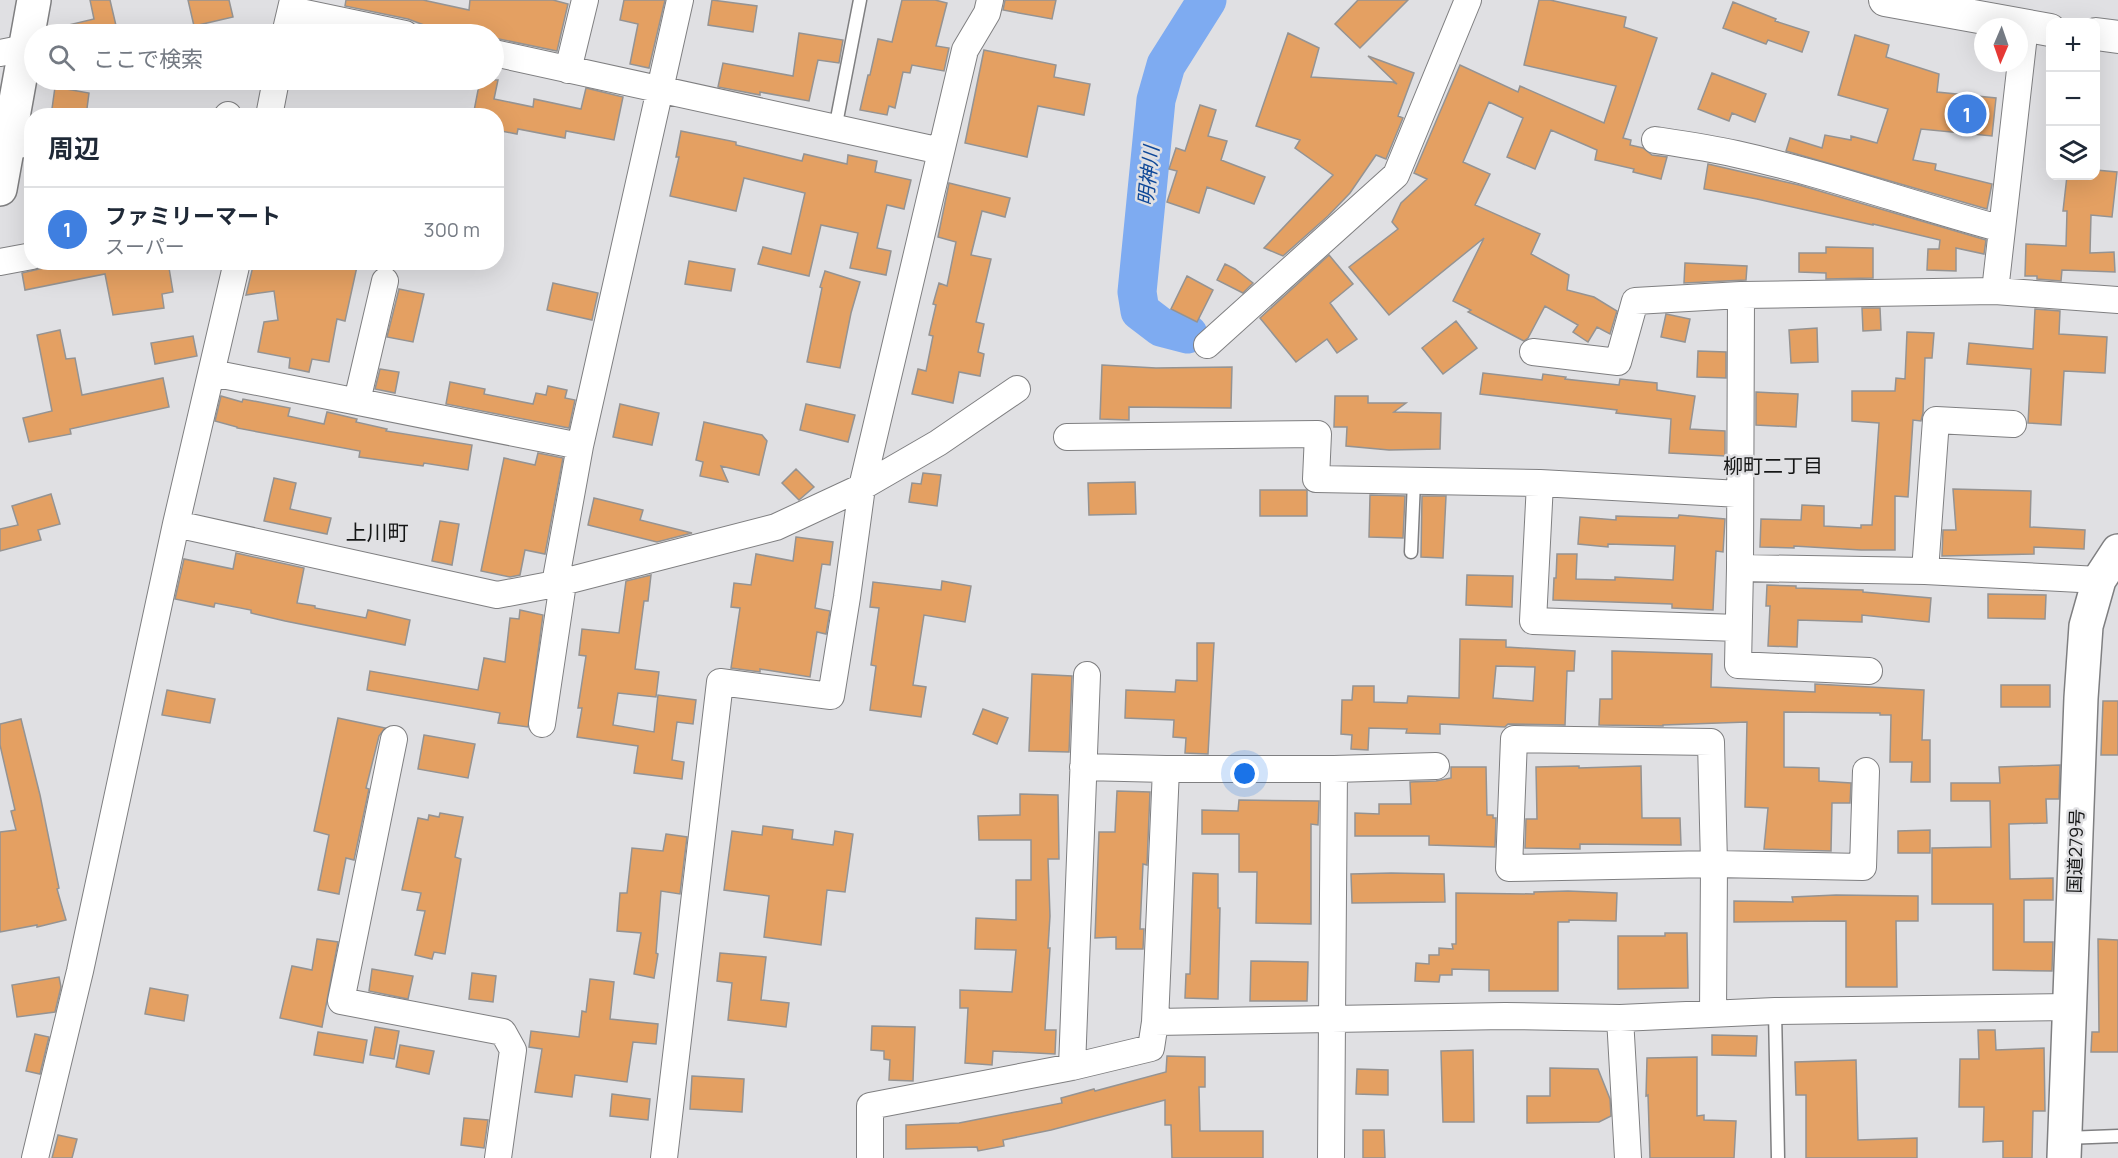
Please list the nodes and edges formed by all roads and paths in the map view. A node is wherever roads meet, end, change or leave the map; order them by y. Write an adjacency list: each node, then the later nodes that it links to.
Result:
1 (34, 0): 10 (highway)
2 (585, 0): 17 (street)
3 (680, 0): 19 (street)
4 (860, 0): 21 (lane)
5 (990, 0): 24 (street)
6 (1468, 0): 34 (street)
7 (1885, 0): 9 (street)
8 (290, 15): 11 (street)
9 (2035, 18): 26 (street)
10 (25, 24)
11 (344, 24)
12 (24, 28): 16 (highway)
13 (2100, 35): 14 (street)
14 (2118, 37)
15 (504, 56): 17 (street)
16 (12, 62): 23 (highway)
17 (568, 70): 19 (street)
18 (274, 90): 20 (street)
19 (660, 91): 21 (street); 41 (street)
20 (271, 108)
21 (836, 129): 24 (street)
22 (1655, 140): 26 (street)
23 (20, 144): 25 (highway)
24 (941, 151): 44 (street)
25 (0, 189)
26 (2002, 229): 31 (street)
27 (24, 258): 28 (street)
28 (0, 262)
29 (235, 270): 36 (street)
30 (385, 281): 38 (street)
31 (1995, 291): 32 (street); 33 (street)
32 (1741, 295): 35 (street); 45 (street)
33 (2118, 300)
34 (1207, 345)
35 (1533, 352)
36 (212, 373): 38 (street); 46 (street)
37 (1017, 390): 44 (street)
38 (357, 401): 41 (street)
39 (2013, 424): 50 (street)
40 (1067, 437): 42 (street)
41 (580, 446): 52 (street)
42 (1414, 481): 43 (street); 48 (lane)
43 (1540, 483): 45 (street); 53 (street)
44 (862, 487): 52 (street); 75 (street)
45 (1740, 494): 49 (street)
46 (176, 524): 52 (street); 73 (street)
47 (2118, 551): 51 (highway, 国道279号)
48 (1411, 552)
49 (1740, 568): 50 (street); 53 (street)
50 (1925, 571): 51 (street)
51 (2099, 580): 64 (highway, 国道279号)
52 (559, 584): 56 (street)
53 (1738, 628): 54 (street)
54 (1869, 670)
55 (1087, 675): 59 (street)
56 (542, 724)
57 (394, 740): 74 (street)
58 (1436, 766): 61 (street)
59 (1083, 767): 60 (street); 70 (street)
60 (1166, 769): 61 (street); 69 (street)
61 (1334, 769): 68 (street)
62 (1866, 771): 63 (street)
63 (1714, 864): 63 (street); 66 (street)
64 (2070, 1007): 65 (street); 72 (highway, 国道279号)
65 (1775, 1011): 66 (street); 79 (lane)
66 (1713, 1013): 67 (street)
67 (1620, 1018): 68 (street); 78 (street)
68 (1332, 1019): 69 (street); 77 (street)
69 (1155, 1022): 70 (street)
70 (1072, 1067): 76 (street)
71 (2118, 1136): 72 (lane)
72 (2064, 1148)
73 (35, 1158)
74 (498, 1158)
75 (664, 1158)
76 (870, 1158)
77 (1331, 1158)
78 (1628, 1158)
79 (1778, 1158)

